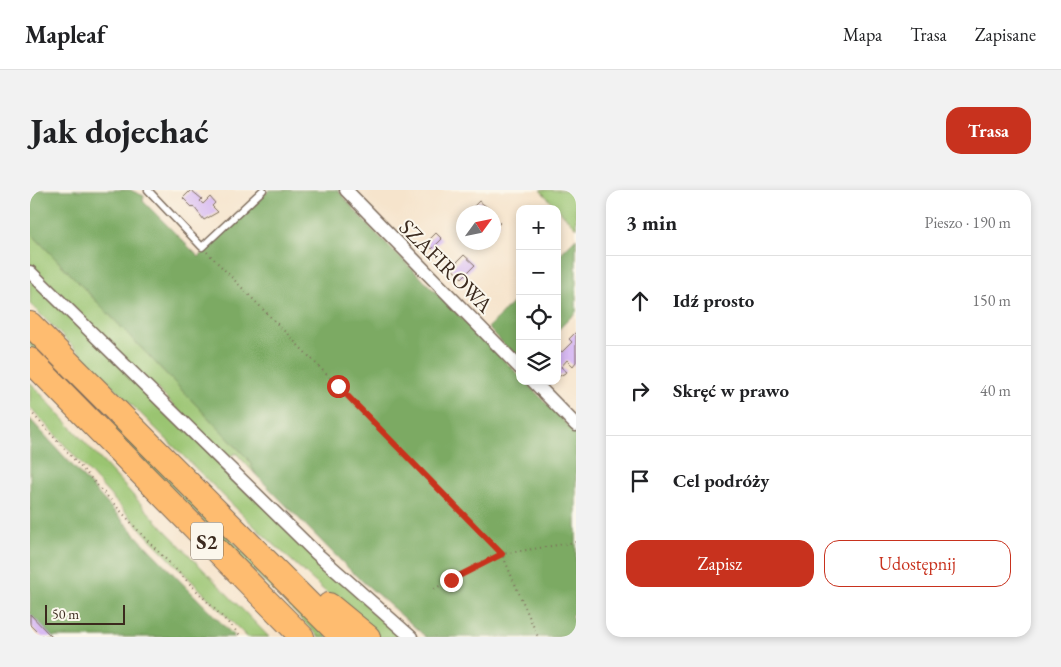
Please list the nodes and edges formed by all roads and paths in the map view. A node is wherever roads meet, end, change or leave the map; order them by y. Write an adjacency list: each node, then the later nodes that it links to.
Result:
1 (148, 190): 4 (lane)
2 (262, 190): 4 (lane)
3 (346, 190): 8 (street, SZAFIROWA)
4 (202, 247): 14 (path)
5 (30, 272): 20 (street)
6 (30, 324): 13 (highway, S2)
7 (30, 360): 17 (highway, S2)
8 (516, 364)
9 (536, 385): 11 (street)
10 (30, 411): 16 (path)
11 (576, 425)
12 (576, 542): 14 (path)
13 (252, 546): 18 (highway, S2); 19 (highway)
14 (502, 554): 15 (path); 21 (path)
15 (434, 588)
16 (242, 637)
17 (302, 637)
18 (342, 637)
19 (368, 637)
20 (411, 637)
21 (538, 637)

